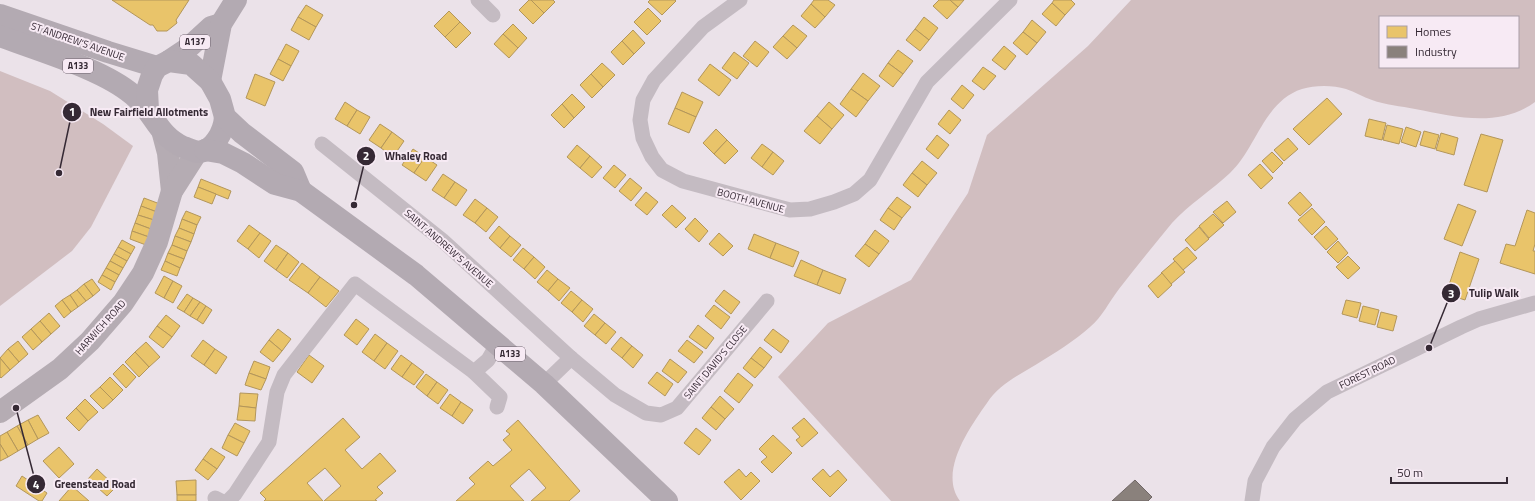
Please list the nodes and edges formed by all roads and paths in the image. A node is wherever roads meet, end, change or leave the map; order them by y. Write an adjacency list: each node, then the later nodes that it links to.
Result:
1 (236, 0): 7 (main road, A137)
2 (478, 0): 6 (street)
3 (740, 0): 4 (street, BOOTH AVENUE)
4 (1010, 0)
5 (0, 15): 9 (main road, ST ANDREW'S AVENUE / A133)
6 (493, 16)
7 (221, 24): 9 (main road, A137); 10 (main road, A137)
8 (0, 36): 11 (main road, A133)
9 (163, 64): 10 (main road); 11 (main road)
10 (210, 81): 12 (main road)
11 (148, 110): 13 (main road, A133)
12 (225, 117): 15 (main road); 17 (main road)
13 (163, 134): 15 (main road); 16 (street, HARWICH ROAD)
14 (322, 144): 21 (street, SAINT ANDREW'S AVENUE)
15 (201, 151): 16 (street, HARWICH ROAD); 17 (main road, A133)
16 (172, 191): 26 (street, HARWICH ROAD)
17 (301, 191): 20 (main road, A133)
18 (767, 301): 24 (street, SAINT DAVID'S CLOSE)
19 (1535, 303): 29 (street, FOREST ROAD)
20 (498, 343): 22 (street); 23 (main road, A133)
21 (571, 358): 23 (street); 24 (street, SAINT ANDREW'S AVENUE)
22 (474, 372): 25 (street); 27 (street)
23 (544, 384): 28 (main road, A133)
24 (615, 395)
25 (497, 407)
26 (0, 412)
27 (221, 500)
28 (667, 501)
29 (1252, 501)

